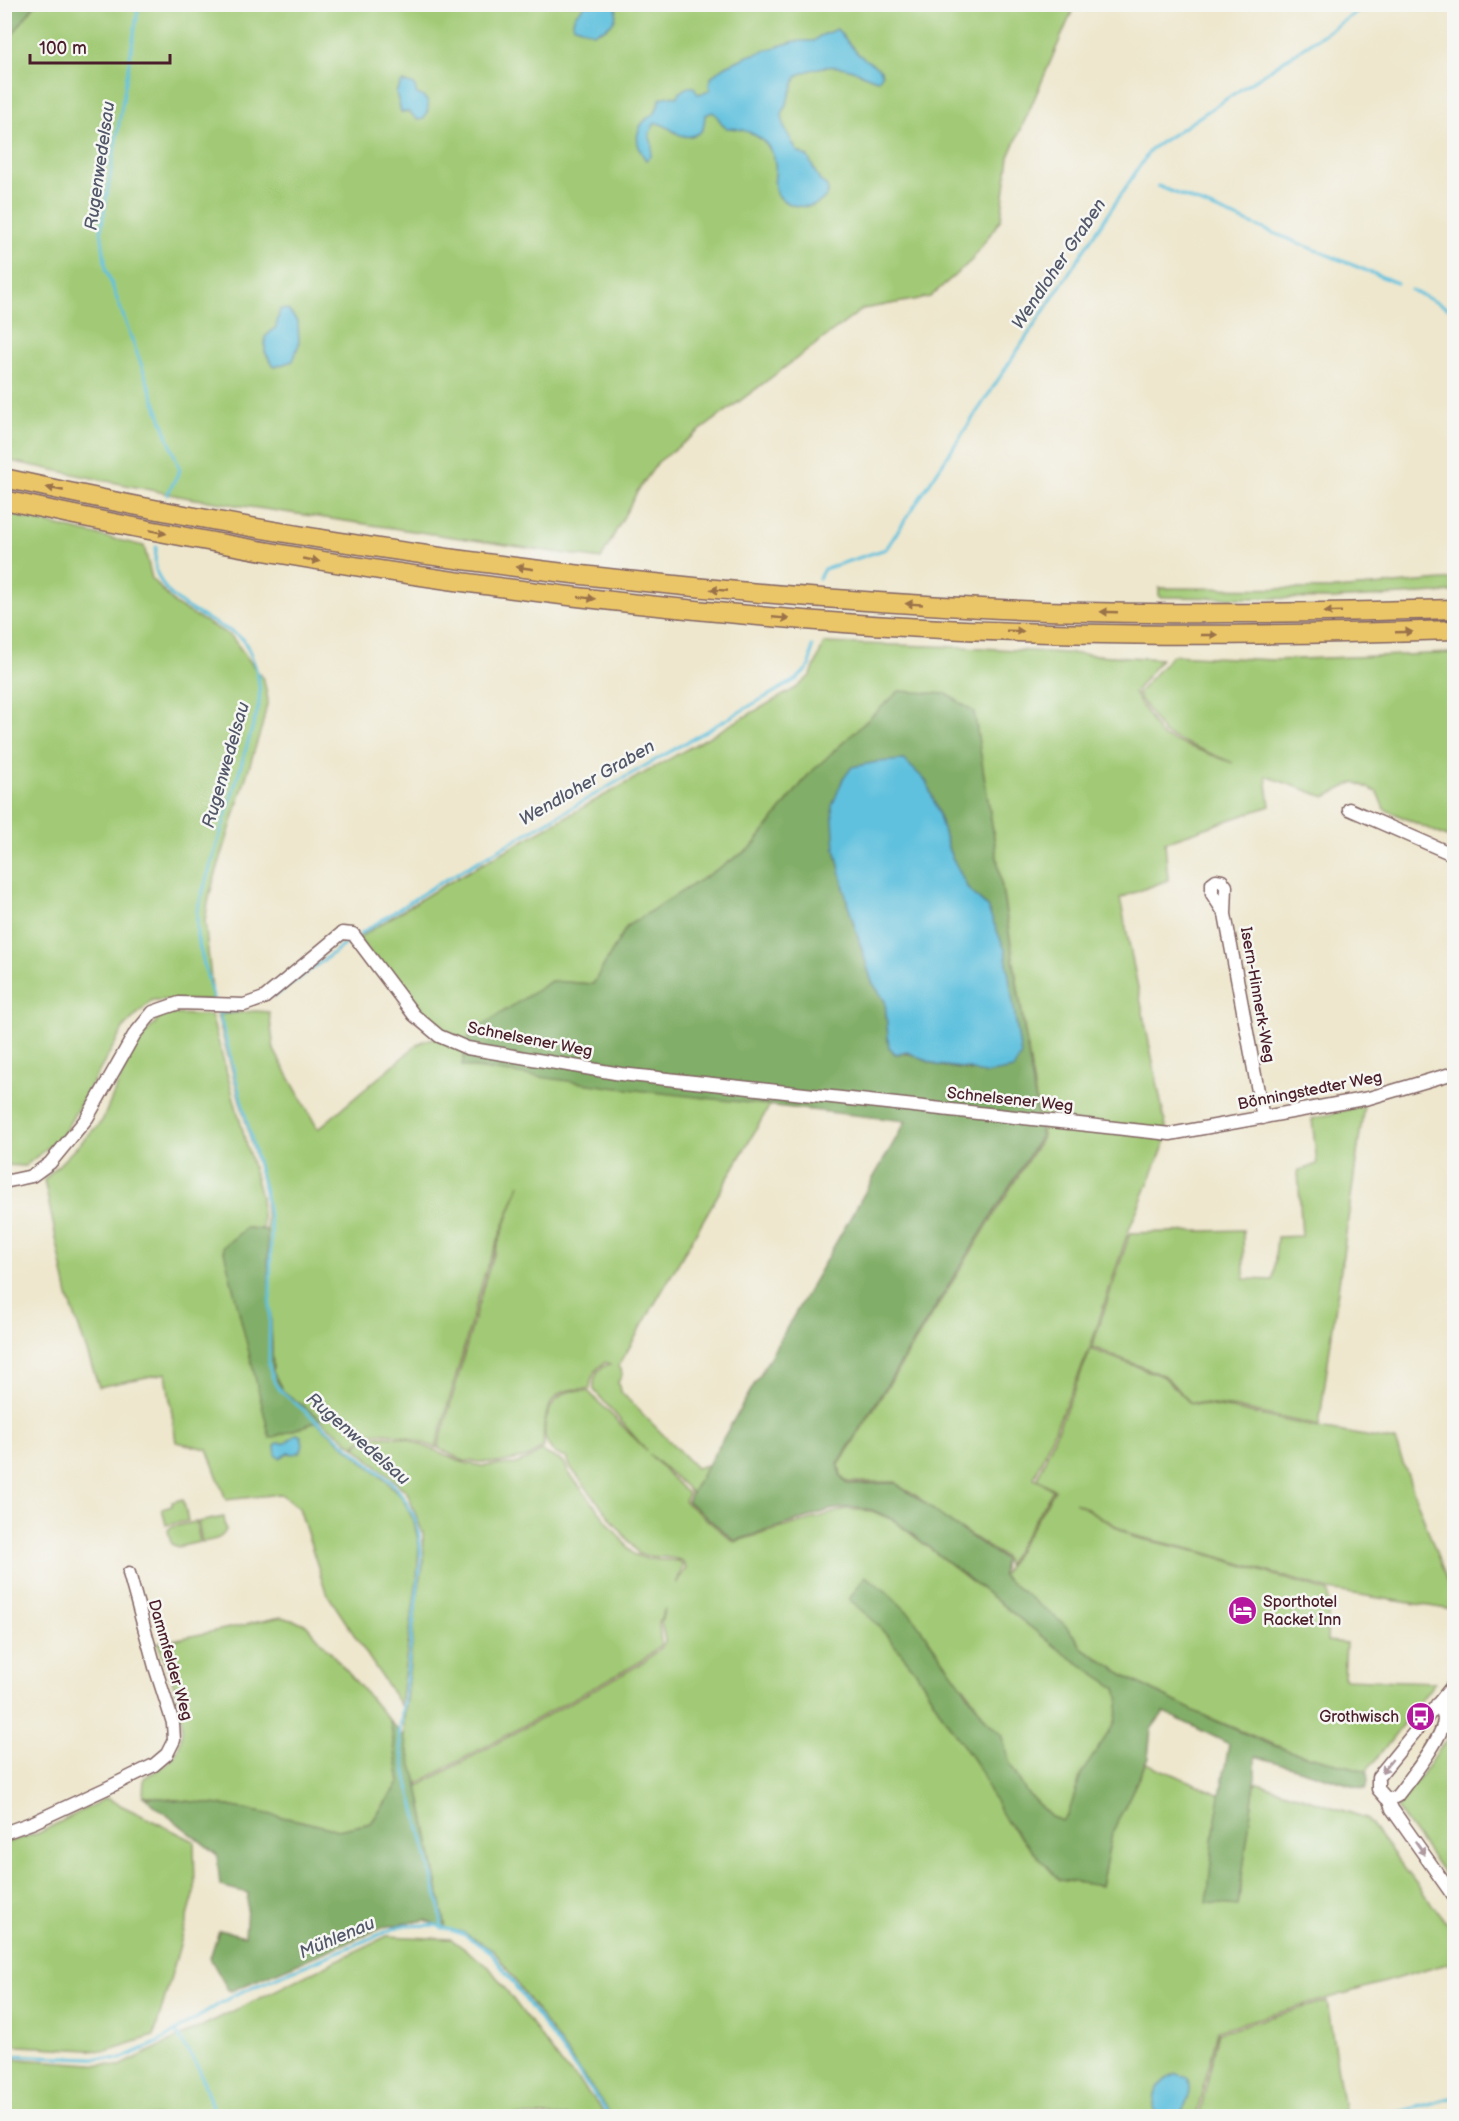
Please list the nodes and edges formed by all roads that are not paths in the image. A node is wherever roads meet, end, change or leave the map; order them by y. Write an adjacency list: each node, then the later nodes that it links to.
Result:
1 (4, 478): 3 (highway, one-way to 1)
2 (4, 500): 4 (highway, one-way to 4)
3 (1455, 609)
4 (1455, 630)
5 (1349, 809): 6 (street)
6 (1455, 855)
7 (1226, 914): 9 (street, Isern-Hinnerk-Weg)
8 (1455, 1073): 9 (street, Bönningstedter Weg)
9 (1263, 1118): 10 (street, Bönningstedter Weg)
10 (1170, 1134): 11 (street, Schnelsener Weg)
11 (4, 1182)
12 (129, 1574): 16 (street, Dammfelder Weg)
13 (1455, 1684): 14 (street)
14 (1437, 1704): 15 (street); 15 (street, one-way to 15)
15 (1388, 1799): 17 (street, one-way to 17)
16 (4, 1833)
17 (1455, 1897)

